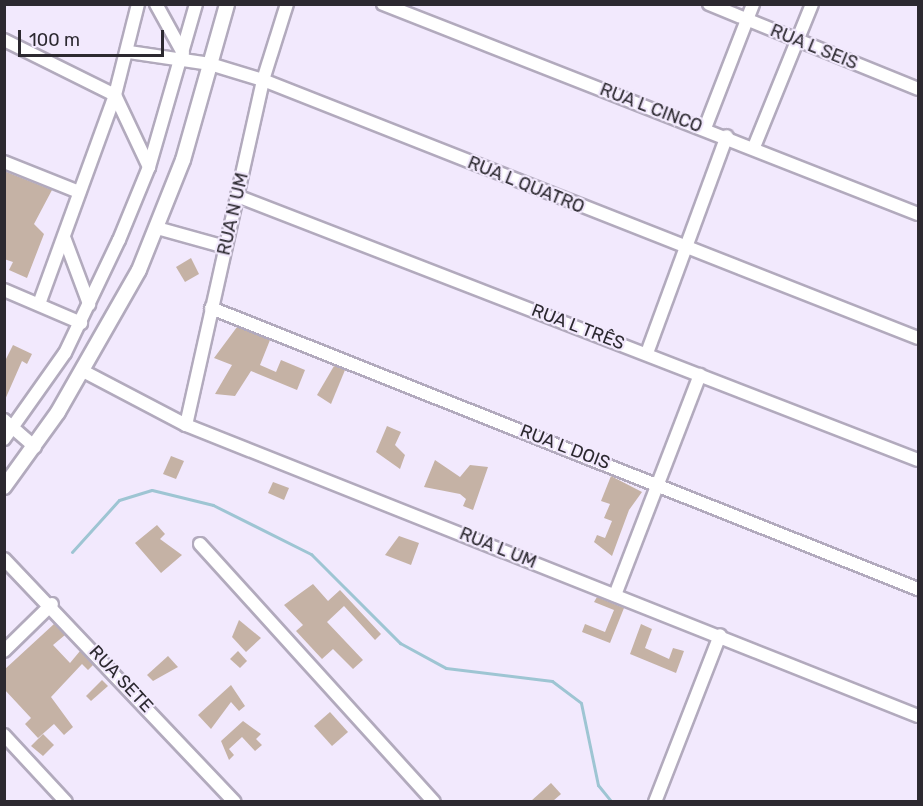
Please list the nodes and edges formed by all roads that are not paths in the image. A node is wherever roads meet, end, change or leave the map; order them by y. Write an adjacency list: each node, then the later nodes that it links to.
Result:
1 (138, 4): 13 (street)
2 (156, 4): 14 (street)
3 (196, 4): 14 (street)
4 (227, 4): 15 (street)
5 (287, 4): 16 (street, RUA N UM)
6 (383, 4): 19 (street, RUA L CINCO)
7 (709, 4): 10 (street, RUA L SEIS)
8 (753, 4): 10 (street)
9 (812, 4): 12 (street)
10 (747, 20): 12 (street, RUA L SEIS); 19 (street)
11 (4, 39): 18 (street)
12 (797, 40): 17 (street, RUA L SEIS); 21 (street)
13 (129, 52): 14 (street, RUA L QUATRO); 18 (street)
14 (182, 56): 15 (street, RUA L QUATRO); 23 (street)
15 (210, 64): 16 (street, RUA L QUATRO); 27 (street)
16 (262, 80): 25 (street, RUA N UM); 30 (street, RUA L QUATRO)
17 (918, 89)
18 (115, 95): 23 (street); 24 (street)
19 (705, 128): 20 (street, RUA L CINCO)
20 (728, 136): 21 (street, RUA L CINCO); 30 (street)
21 (754, 147): 26 (street, RUA L CINCO)
22 (4, 162): 24 (street)
23 (149, 167): 33 (street)
24 (79, 192): 28 (street)
25 (237, 196): 29 (street, RUA N UM); 37 (street, RUA L TRÊS)
26 (918, 214)
27 (158, 228): 29 (street); 38 (street)
28 (64, 237): 32 (street); 33 (street)
29 (225, 246): 34 (street, RUA N UM)
30 (684, 249): 36 (street, RUA L QUATRO); 37 (street)
31 (4, 290): 32 (street)
32 (39, 304): 35 (street)
33 (89, 304): 35 (street)
34 (211, 308): 41 (street, RUA N UM); 45 (street, RUA L DOIS)
35 (81, 323): 40 (street)
36 (918, 338)
37 (647, 353): 39 (street, RUA L TRÊS)
38 (83, 371): 41 (street, RUA L UM); 43 (street)
39 (700, 375): 44 (street, RUA L TRÊS); 45 (street)
40 (10, 423): 42 (street); 43 (street)
41 (186, 425): 50 (street, RUA L UM)
42 (4, 439)
43 (35, 447): 46 (street)
44 (918, 460)
45 (659, 484): 49 (street, RUA L DOIS); 50 (street)
46 (4, 487)
47 (200, 544): 58 (street)
48 (4, 559): 51 (street, RUA SETE)
49 (918, 589)
50 (615, 595): 52 (street, RUA L UM)
51 (52, 604): 53 (street); 57 (street, RUA SETE)
52 (720, 635): 54 (street, RUA L UM); 59 (street)
53 (4, 651)
54 (918, 716)
55 (4, 735): 56 (street)
56 (66, 801)
57 (235, 801)
58 (434, 801)
59 (655, 801)

